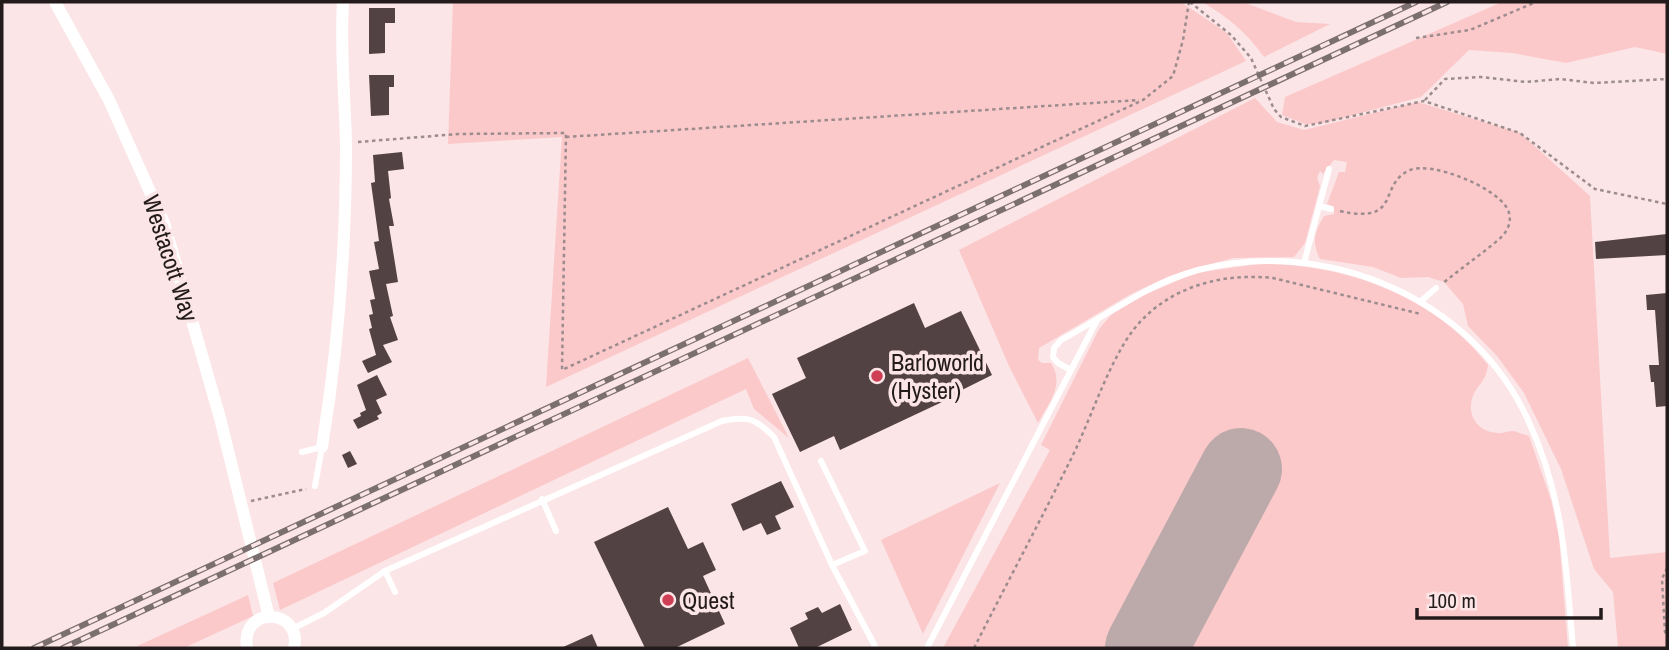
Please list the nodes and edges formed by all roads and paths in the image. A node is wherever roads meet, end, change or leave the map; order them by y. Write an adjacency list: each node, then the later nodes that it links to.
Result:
1 (55, 2): 26 (street, Westacott Way)
2 (343, 2): 10 (street)
3 (1190, 2): 7 (path); 8 (path)
4 (1536, 2): 5 (path)
5 (1416, 38)
6 (1667, 79): 8 (path)
7 (1143, 100): 9 (path); 9 (path)
8 (1424, 101): 12 (path)
9 (566, 137): 10 (path)
10 (345, 142): 21 (street)
11 (1329, 169): 13 (lane)
12 (1667, 204)
13 (1319, 206): 14 (lane); 15 (lane)
14 (1331, 209): 16 (path)
15 (1304, 263): 17 (lane); 19 (lane)
16 (1436, 288): 17 (lane)
17 (1420, 302): 40 (lane)
18 (1427, 316): 39 (path)
19 (1098, 318): 20 (lane); 20 (lane)
20 (1072, 369): 38 (lane)
21 (322, 447): 22 (lane); 24 (lane)
22 (302, 452)
23 (821, 461): 28 (lane)
24 (316, 486): 26 (path)
25 (542, 499): 27 (lane); 28 (lane); 30 (lane)
26 (239, 504): 32 (street, Westacott Way)
27 (556, 531)
28 (832, 565): 37 (lane)
29 (1667, 568): 34 (path)
30 (385, 571): 31 (lane); 33 (lane)
31 (395, 592)
32 (268, 617): 33 (street); 35 (street)
33 (292, 629): 36 (street)
34 (1667, 636)
35 (246, 648)
36 (294, 648)
37 (876, 648)
38 (927, 648)
39 (974, 648)
40 (1573, 648)

